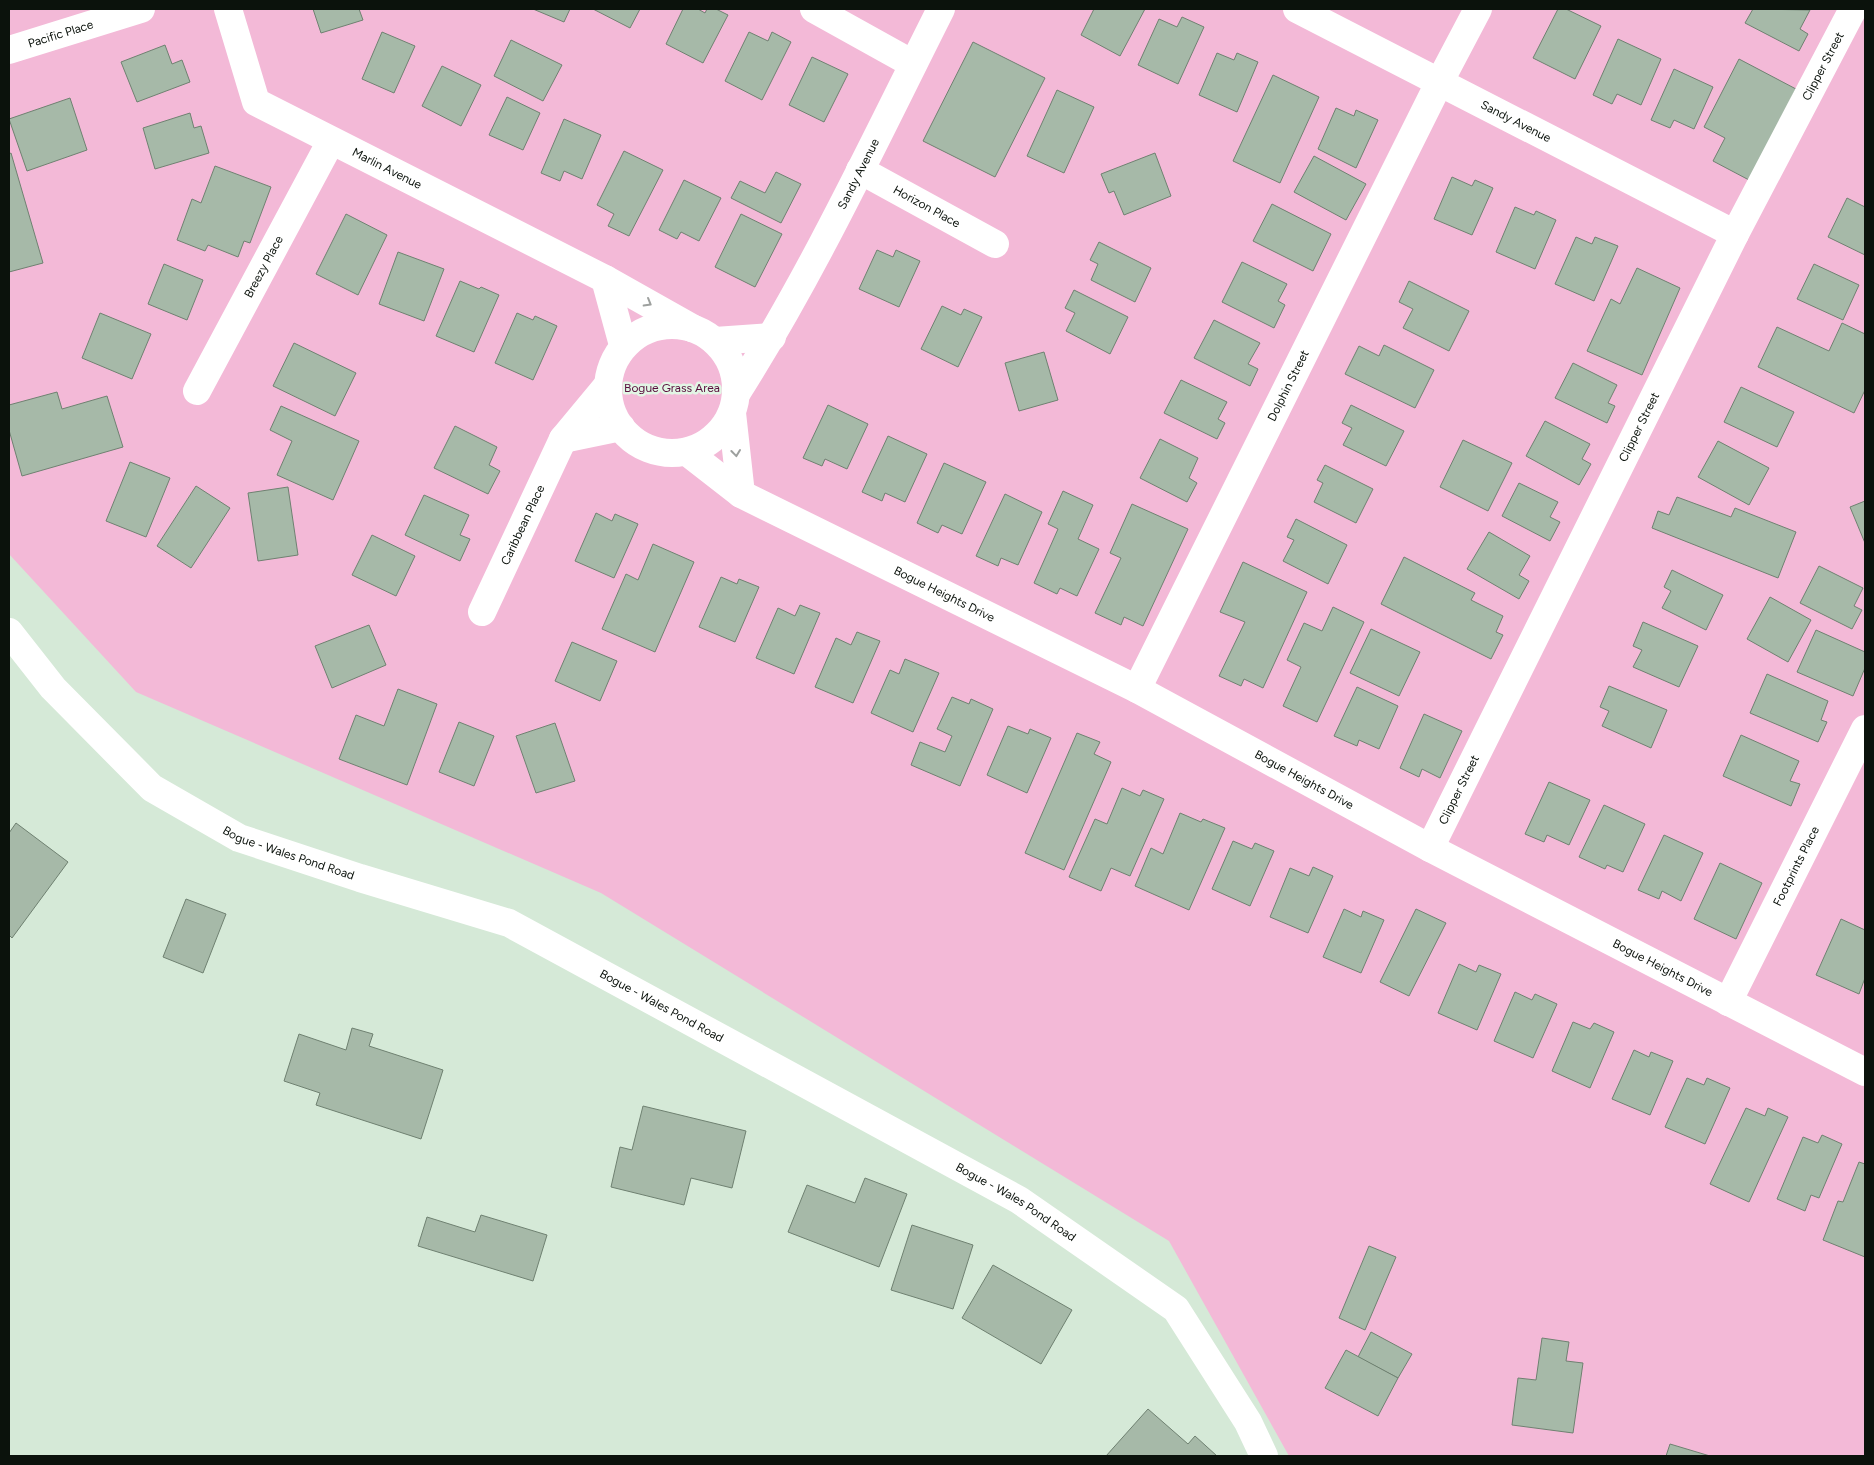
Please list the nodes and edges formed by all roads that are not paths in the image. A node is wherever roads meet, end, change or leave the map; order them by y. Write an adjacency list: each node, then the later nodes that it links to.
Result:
1 (141, 9): 8 (street, Pacific Place)
2 (228, 9): 11 (street, Marlin Avenue)
3 (814, 9): 9 (street)
4 (941, 9): 9 (street, Sandy Avenue)
5 (1297, 9): 10 (street, Sandy Avenue)
6 (1478, 9): 10 (street, Dolphin Street)
7 (1853, 9): 13 (street, Clipper Street)
8 (9, 50)
9 (913, 64): 12 (street, Sandy Avenue)
10 (1439, 83): 13 (street, Sandy Avenue); 28 (street, Dolphin Street)
11 (331, 141): 15 (street, Marlin Avenue); 20 (street, Breezy Place)
12 (860, 170): 14 (street, Horizon Place); 17 (street, Sandy Avenue)
13 (1735, 234): 30 (street, Clipper Street)
14 (995, 244)
15 (606, 279): 16 (street, Marlin Avenue, one-way to 16); 18 (street)
16 (704, 335): 17 (street); 18 (street); 21 (street)
17 (772, 337): 21 (street, Sandy Avenue)
18 (623, 345): 19 (street)
19 (607, 386): 22 (street); 23 (street, Caribbean Place)
20 (197, 391)
21 (734, 404): 24 (street); 25 (street, one-way to 25)
22 (621, 427): 23 (street); 24 (street)
23 (563, 439): 26 (street, Caribbean Place)
24 (687, 452): 25 (street, Bogue Heights Drive)
25 (741, 494): 28 (street, Bogue Heights Drive)
26 (482, 612)
27 (9, 632): 33 (street, Bogue - Wales Pond Road)
28 (1137, 689): 30 (street, Bogue Heights Drive)
29 (1865, 729): 31 (street, Footprints Place)
30 (1430, 848): 31 (street, Bogue Heights Drive)
31 (1728, 1002): 32 (street, Bogue Heights Drive)
32 (1865, 1072)
33 (1264, 1456)

